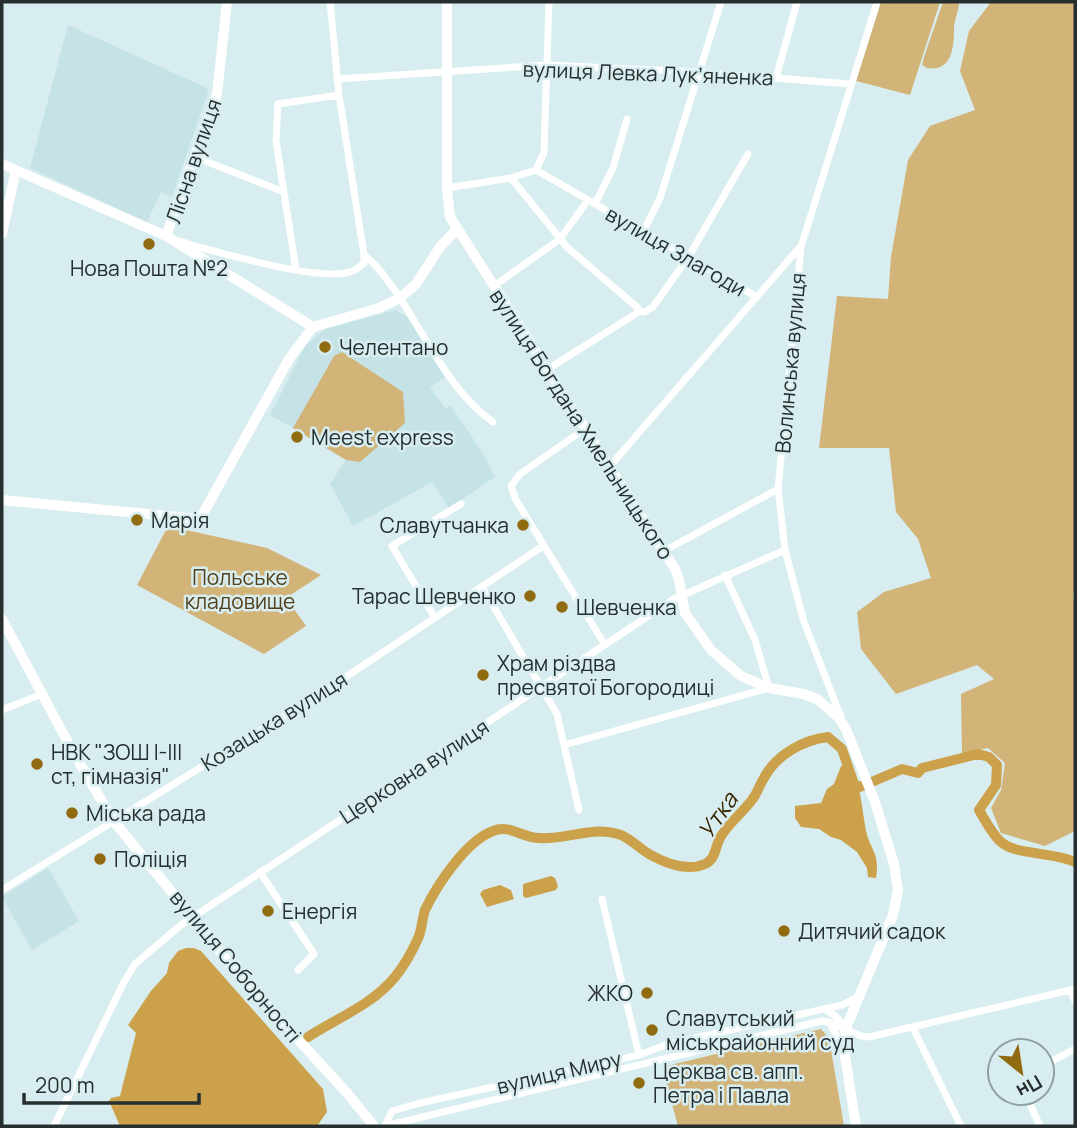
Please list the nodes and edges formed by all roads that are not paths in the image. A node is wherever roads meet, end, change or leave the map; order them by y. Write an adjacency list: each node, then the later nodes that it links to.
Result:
1 (226, 2): 17 (main road, Лісна вулиця)
2 (330, 2): 12 (street)
3 (447, 2): 10 (main road, вулиця Богдана Хмельницького)
4 (549, 2): 8 (street)
5 (721, 2): 9 (street)
6 (797, 2): 11 (street)
7 (877, 2): 13 (street, Волинська вулиця)
8 (547, 65): 9 (street, вулиця Левка Лукʼяненка); 10 (street, вулиця Левка Лукʼяненка); 20 (street)
9 (699, 72): 11 (street, вулиця Левка Лукʼяненка); 26 (street)
10 (446, 73): 12 (street, вулиця Левка Лукʼяненка); 22 (main road, вулиця Богдана Хмельницького)
11 (776, 78): 13 (street, вулиця Левка Лукʼяненка)
12 (337, 79): 14 (street)
13 (850, 84): 32 (street, Волинська вулиця)
14 (339, 95): 23 (street); 33 (street)
15 (627, 119): 24 (street, вулиця Злагоди)
16 (748, 154): 34 (street)
17 (195, 157): 23 (street); 29 (main road, Лісна вулиця)
18 (2, 164): 19 (main road)
19 (16, 170): 27 (main road); 29 (main road)
20 (536, 170): 21 (street); 24 (street, вулиця Злагоди)
21 (511, 178): 22 (street); 30 (street)
22 (447, 188): 25 (main road, вулиця Богдана Хмельницького)
23 (284, 192): 35 (street)
24 (592, 202): 26 (street, вулиця Злагоди); 30 (street)
25 (450, 217): 28 (main road, вулиця Богдана Хмельницького); 31 (main road)
26 (643, 232): 34 (street, вулиця Злагоди)
27 (2, 234)
28 (460, 234): 31 (main road); 36 (main road, вулиця Богдана Хмельницького)
29 (166, 236): 35 (street); 40 (main road)
30 (560, 239): 36 (street); 39 (street)
31 (440, 247): 38 (main road)
32 (801, 247): 37 (street); 45 (street, Волинська вулиця)
33 (364, 255): 35 (street); 38 (street)
34 (689, 257): 37 (street, вулиця Злагоди); 39 (street)
35 (296, 270)
36 (494, 286): 41 (main road, вулиця Богдана Хмельницького)
37 (757, 297): 44 (street)
38 (400, 298): 40 (main road); 42 (street)
39 (638, 311): 41 (street)
40 (313, 327): 46 (main road)
41 (548, 369): 43 (main road, вулиця Богдана Хмельницького)
42 (493, 422)
43 (586, 428): 44 (main road, вулиця Богдана Хмельницького); 48 (street)
44 (610, 466): 50 (main road, вулиця Богдана Хмельницького)
45 (778, 489): 49 (street, Волинська вулиця); 50 (street)
46 (2, 500)
47 (461, 504): 54 (street)
48 (543, 546): 52 (street, Козацька вулиця); 56 (street)
49 (785, 550): 51 (street, Церковна вулиця); 61 (street, Волинська вулиця)
50 (664, 551): 53 (main road, вулиця Богдана Хмельницького)
51 (725, 575): 53 (street, Церковна вулиця); 58 (street)
52 (482, 587): 54 (street, Козацька вулиця); 57 (street)
53 (681, 595): 56 (street, Церковна вулиця); 58 (main road, вулиця Богдана Хмельницького)
54 (435, 618): 64 (street, Козацька вулиця)
55 (2, 619): 59 (main road, вулиця Соборності)
56 (605, 645): 57 (street, Церковна вулиця)
57 (543, 688): 62 (street); 65 (street, Церковна вулиця)
58 (769, 688): 61 (main road, вулиця Богдана Хмельницького); 62 (street)
59 (42, 694): 60 (street); 64 (main road, вулиця Соборності)
60 (2, 710)
61 (844, 725): 71 (main road, вулиця Богдана Хмельницького)
62 (564, 745): 63 (street)
63 (579, 810)
64 (113, 820): 66 (street, Козацька вулиця); 68 (main road, вулиця Соборності)
65 (260, 872): 68 (street, Церковна вулиця); 69 (street)
66 (2, 890)
67 (602, 899): 79 (street)
68 (192, 917): 82 (street, Церковна вулиця); 83 (main road, вулиця Соборності)
69 (298, 970)
70 (1073, 990): 72 (street); 76 (street, вулиця Миру)
71 (858, 997): 73 (street, вулиця Миру); 75 (main road, вулиця Богдана Хмельницького)
72 (1075, 1001)
73 (824, 1009): 75 (street); 79 (street, вулиця Миру)
74 (829, 1022): 75 (street, вулиця Миру); 78 (street); 79 (street, вулиця Миру)
75 (846, 1028): 76 (street, вулиця Миру); 78 (main road, вулиця Богдана Хмельницького)
76 (912, 1028): 85 (street)
77 (1075, 1049): 80 (street)
78 (844, 1050): 84 (main road, вулиця Богдана Хмельницького)
79 (639, 1055)
80 (1056, 1059)
81 (1031, 1107): 86 (street)
82 (54, 1126)
83 (374, 1126)
84 (856, 1126)
85 (961, 1126)
86 (1040, 1126)

